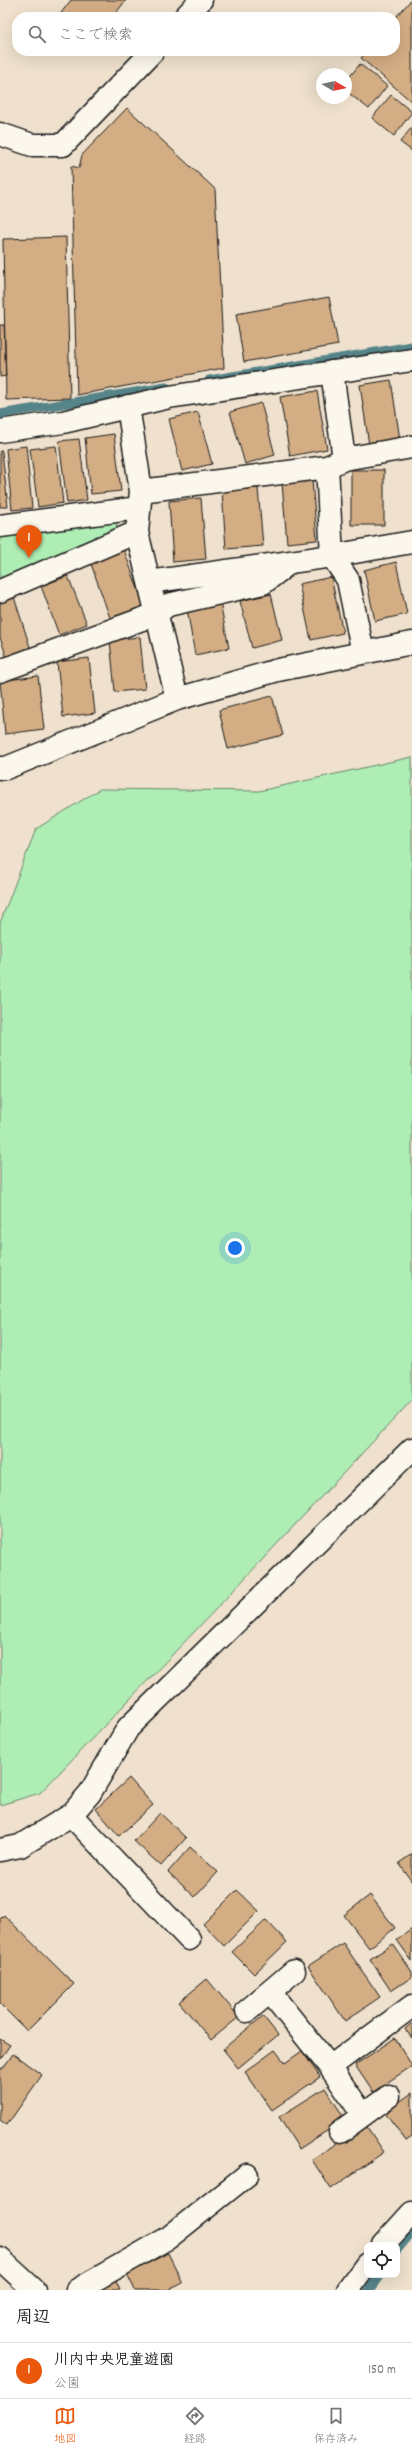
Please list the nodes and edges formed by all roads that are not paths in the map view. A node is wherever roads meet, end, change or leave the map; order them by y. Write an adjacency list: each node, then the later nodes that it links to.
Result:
1 (201, 0): 2 (street)
2 (190, 12)
3 (148, 56): 5 (street)
4 (0, 134): 5 (street)
5 (32, 145): 6 (street)
6 (0, 149)
7 (412, 360): 8 (street)
8 (332, 372): 9 (street); 12 (street)
9 (128, 406): 10 (street); 13 (street)
10 (0, 431)
11 (412, 447): 12 (street)
12 (336, 463): 13 (street); 17 (street)
13 (140, 500): 14 (street); 15 (street)
14 (0, 526)
15 (137, 532): 19 (street); 20 (street)
16 (412, 542): 17 (street)
17 (332, 556): 18 (street); 23 (street)
18 (289, 563): 19 (street); 21 (street)
19 (149, 582): 21 (street)
20 (0, 591)
21 (156, 614): 24 (street); 25 (street)
22 (412, 644): 23 (street)
23 (363, 653): 25 (street)
24 (0, 671)
25 (178, 700): 26 (street)
26 (0, 768)
27 (412, 1449): 28 (street)
28 (71, 1815): 29 (street); 30 (street)
29 (0, 1850)
30 (189, 1938)
31 (294, 1971): 32 (street)
32 (270, 1992): 34 (street); 35 (street)
33 (412, 2006): 35 (street)
34 (247, 2011)
35 (330, 2067): 37 (street)
36 (389, 2096): 37 (street)
37 (363, 2115): 38 (street)
38 (340, 2132)
39 (247, 2175): 45 (street)
40 (412, 2213): 41 (street)
41 (386, 2242)
42 (0, 2259): 44 (street)
43 (364, 2268): 46 (street)
44 (34, 2290)
45 (77, 2290)
46 (348, 2290)

